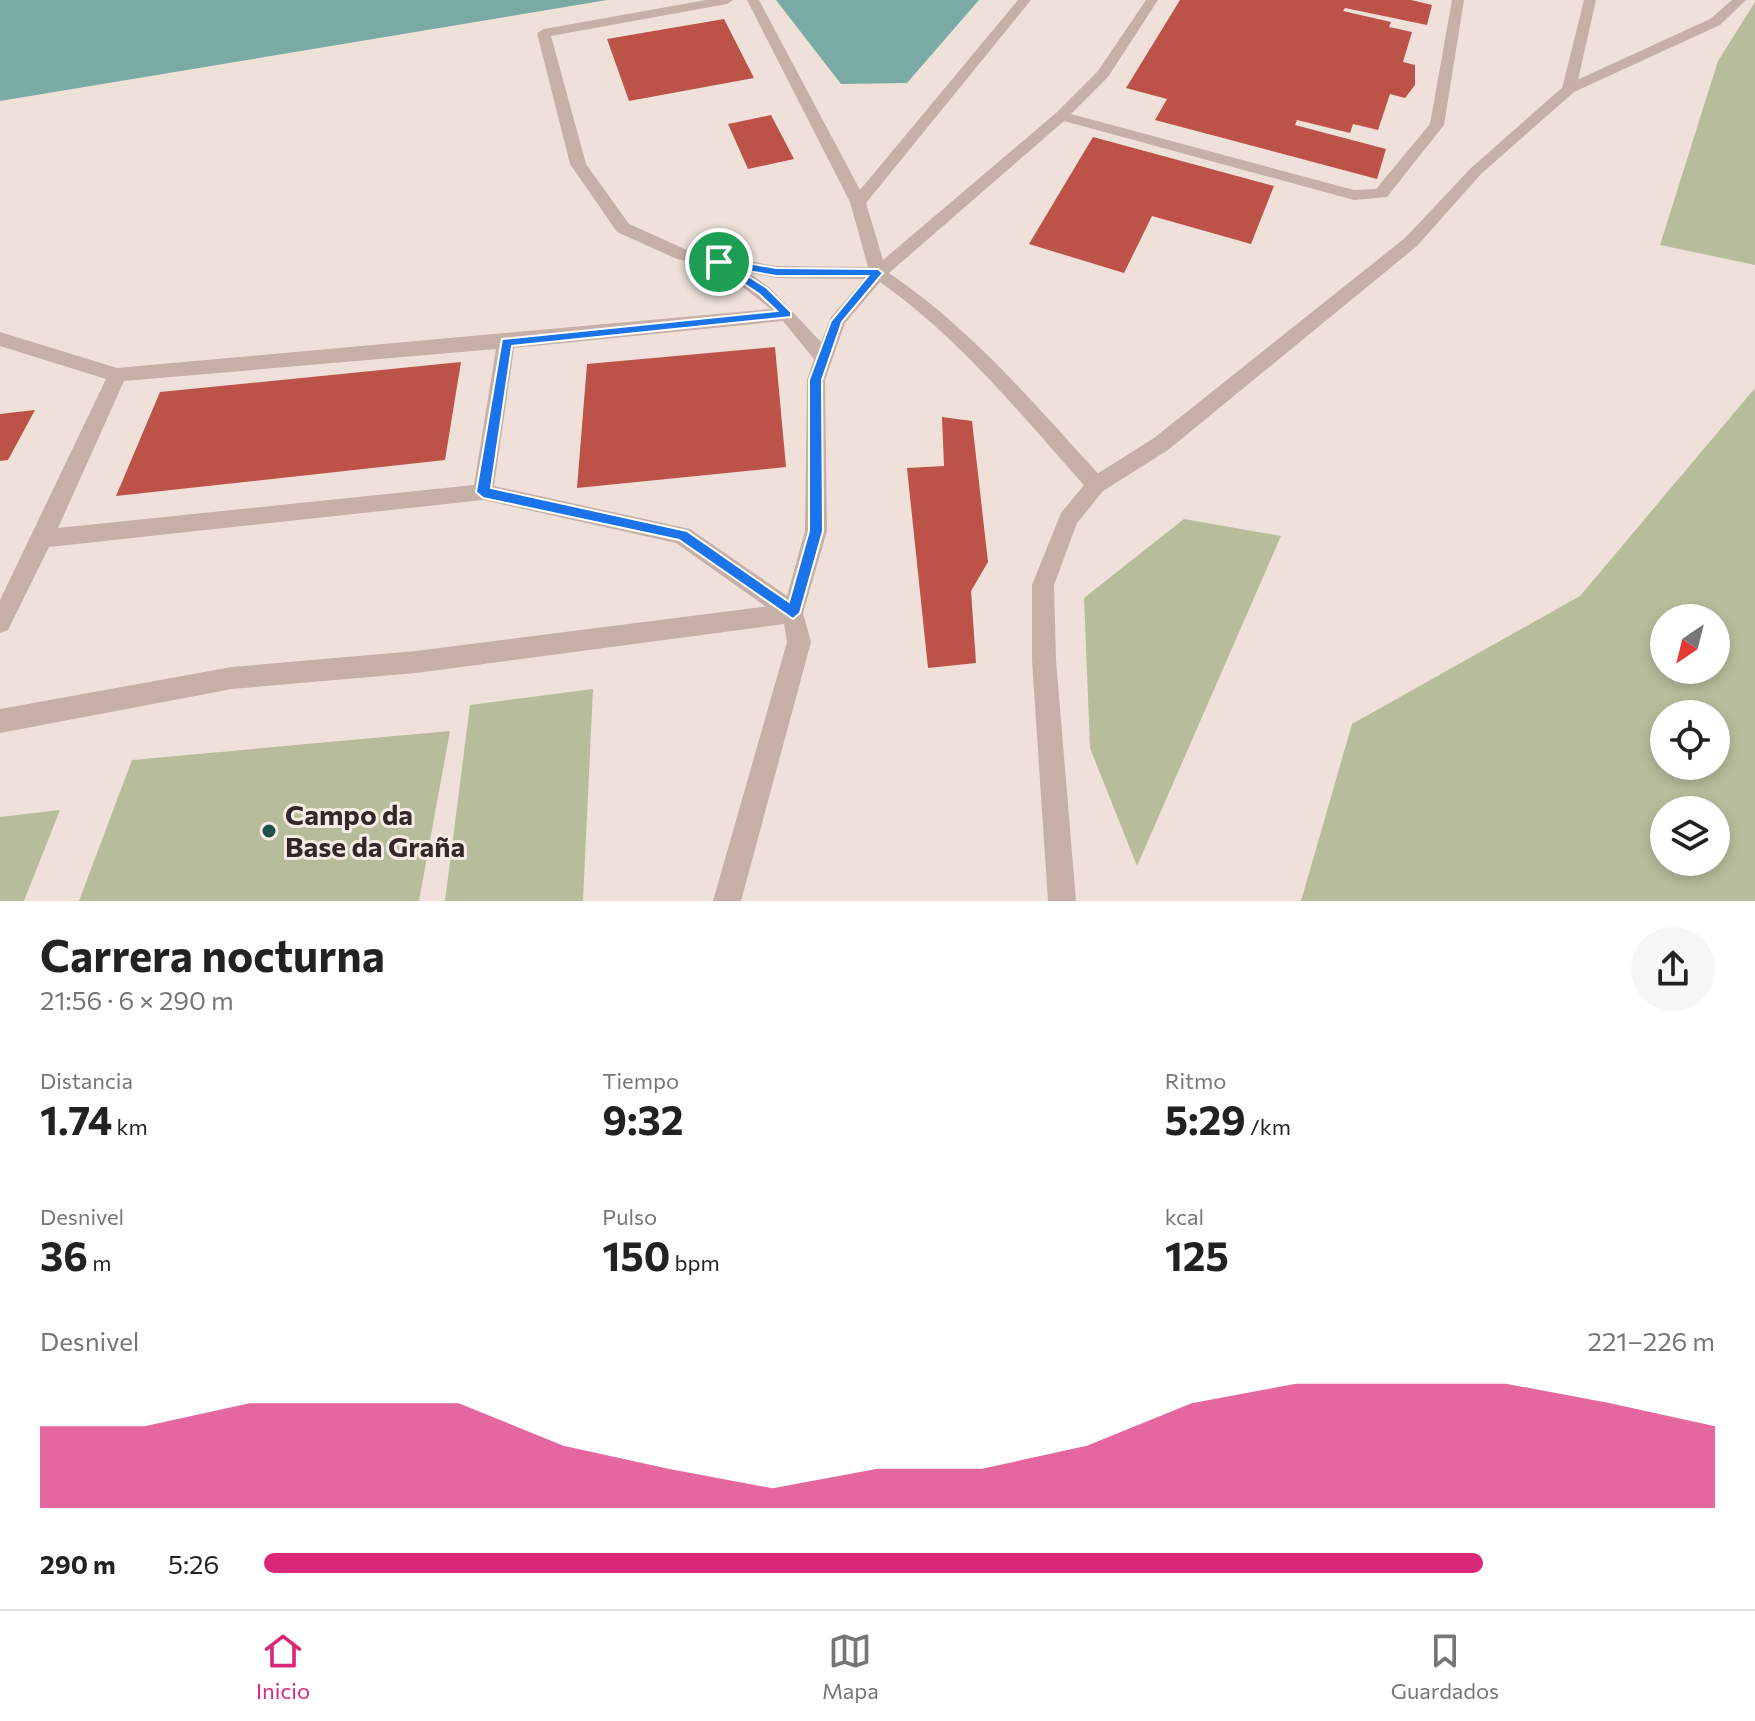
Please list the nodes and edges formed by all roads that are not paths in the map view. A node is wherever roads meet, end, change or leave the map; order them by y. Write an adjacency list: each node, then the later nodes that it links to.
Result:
1 (727, 0): 11 (street)
2 (753, 0): 10 (street)
3 (1025, 0): 10 (street)
4 (1152, 0): 9 (street)
5 (1458, 0): 9 (street)
6 (1590, 0): 8 (street)
7 (1740, 0): 8 (street)
8 (1569, 89): 18 (street)
9 (1061, 116): 12 (street)
10 (858, 202): 12 (street)
11 (719, 262): 12 (street); 13 (street)
12 (878, 273): 16 (street); 18 (street)
13 (787, 314): 15 (street); 16 (street)
14 (0, 339): 17 (street)
15 (506, 342): 17 (street); 19 (street)
16 (824, 358): 21 (street)
17 (117, 375): 20 (street)
18 (1096, 485): 25 (street)
19 (483, 492): 20 (street); 21 (street)
20 (42, 539): 22 (street)
21 (793, 613): 23 (street); 24 (street)
22 (0, 623)
23 (0, 721)
24 (727, 901)
25 (1062, 901)

